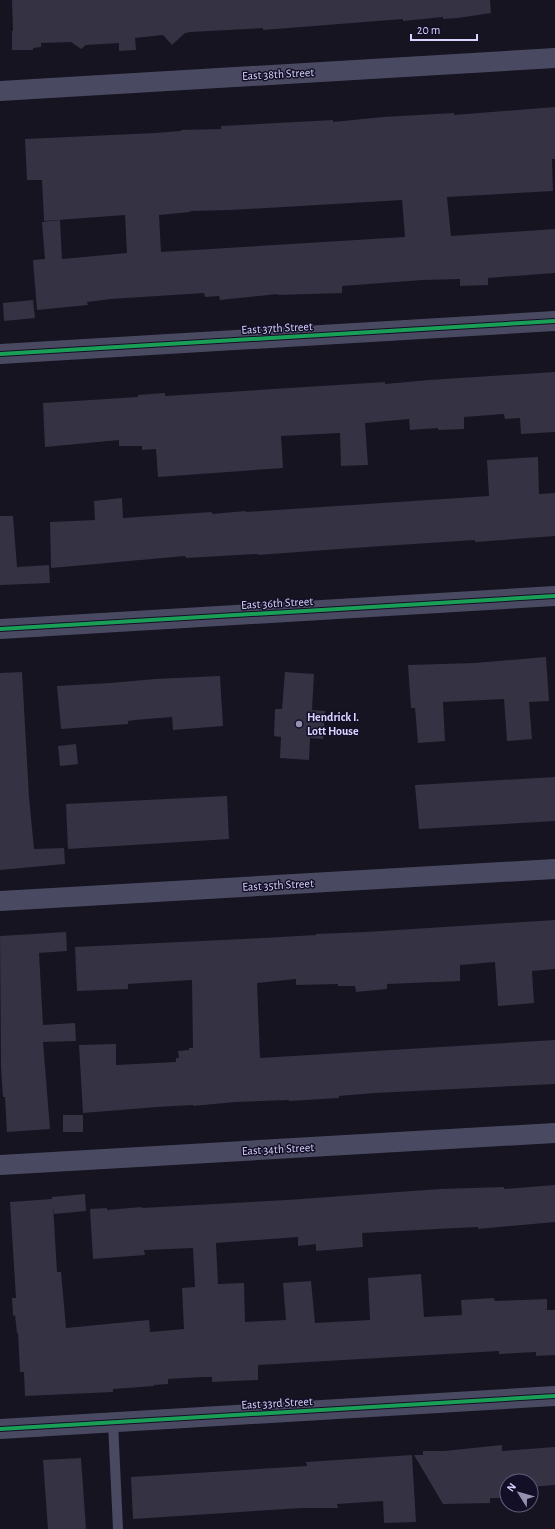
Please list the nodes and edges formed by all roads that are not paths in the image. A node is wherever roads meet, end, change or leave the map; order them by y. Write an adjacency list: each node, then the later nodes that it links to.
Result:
1 (555, 58): 2 (street, East 38th Street)
2 (0, 91)
3 (555, 321): 4 (street, East 37th Street)
4 (0, 354)
5 (555, 596): 6 (street, East 36th Street)
6 (0, 629)
7 (555, 869): 8 (street, East 35th Street)
8 (0, 901)
9 (555, 1133): 10 (street, East 34th Street)
10 (0, 1165)
11 (555, 1396): 12 (street, East 33rd Street)
12 (113, 1422): 13 (street, East 33rd Street); 14 (lane)
13 (0, 1429)
14 (118, 1529)

